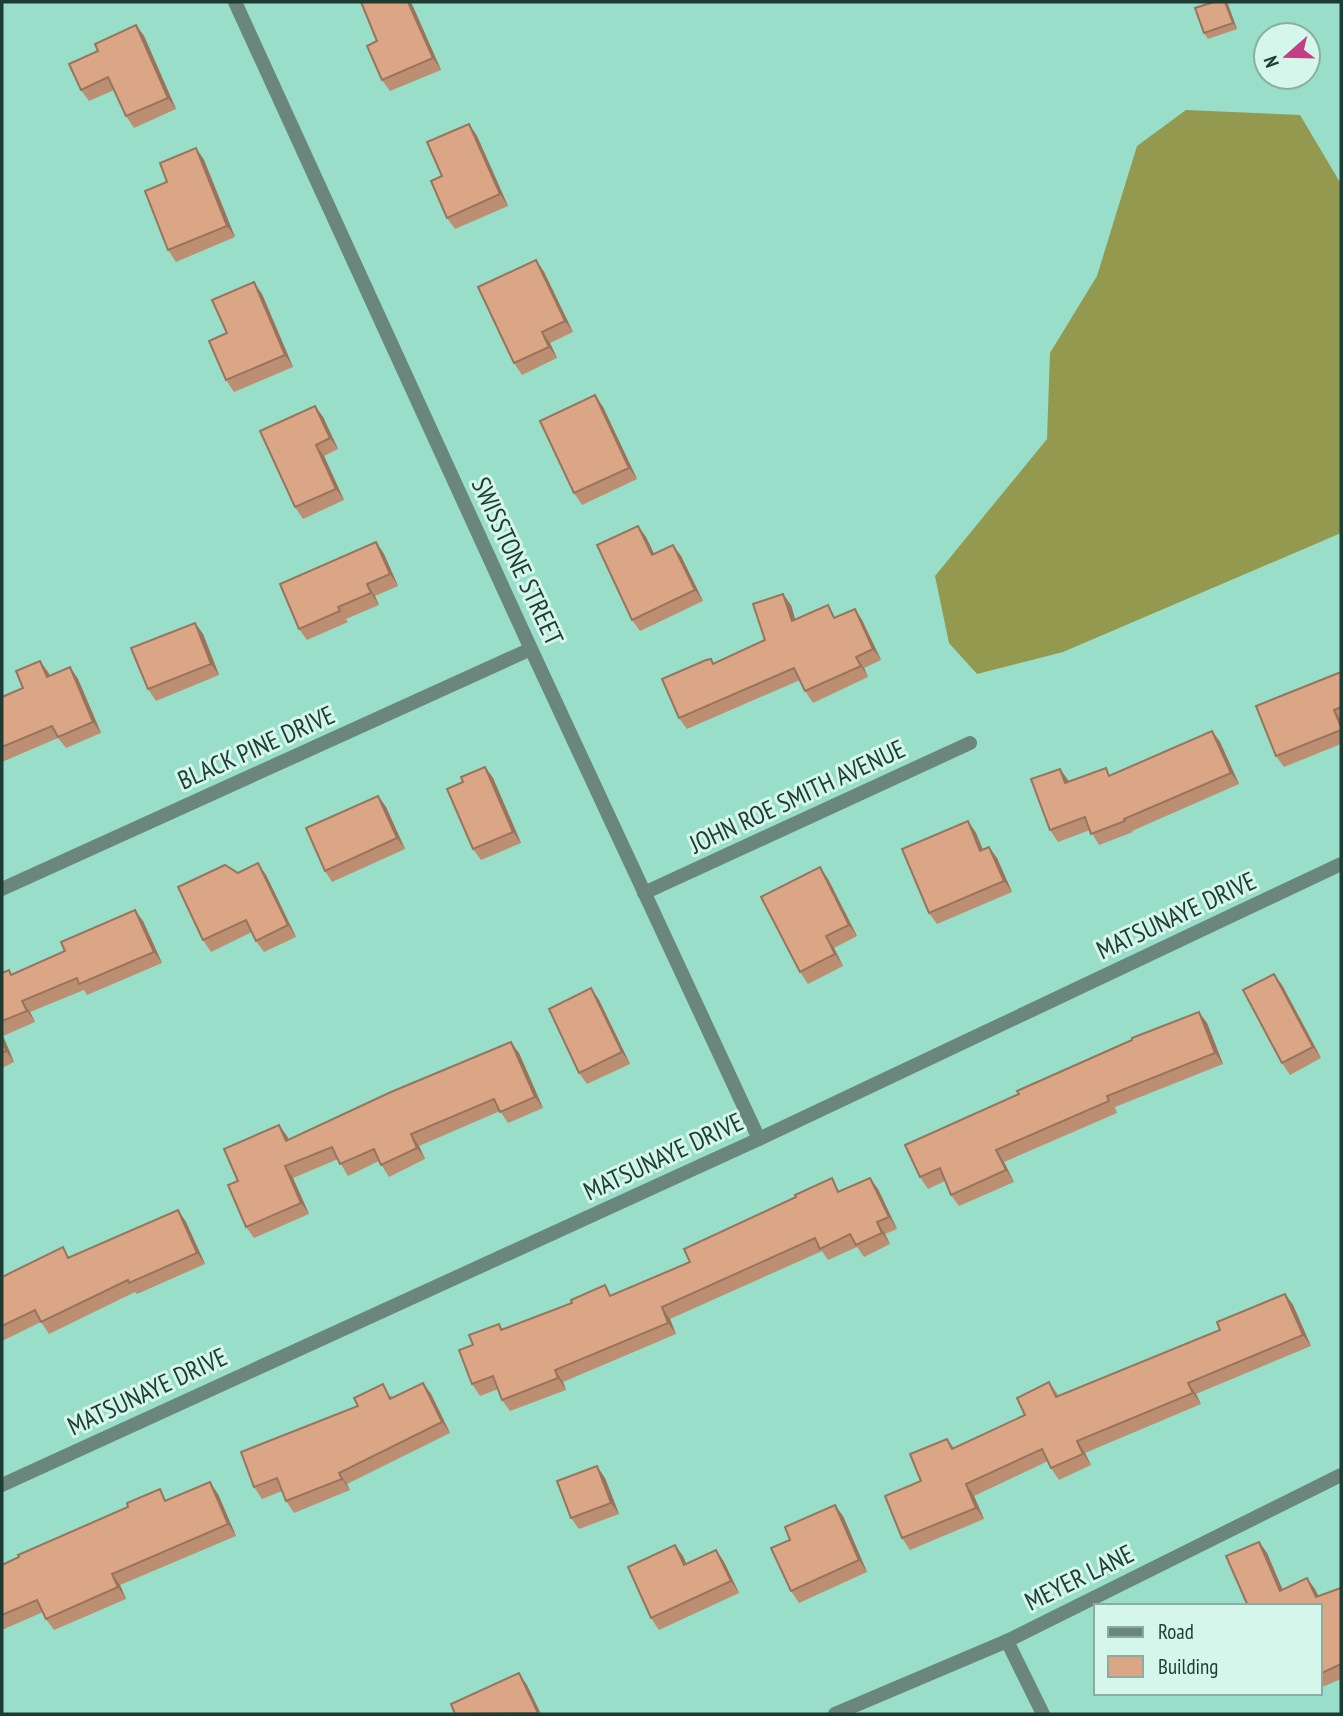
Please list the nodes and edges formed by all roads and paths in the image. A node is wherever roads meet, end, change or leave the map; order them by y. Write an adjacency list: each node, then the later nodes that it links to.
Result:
1 (235, 2): 2 (street, SWISSTONE STREET)
2 (531, 649): 5 (street, BLACK PINE DRIVE); 6 (street, SWISSTONE STREET)
3 (970, 743): 6 (street, JOHN ROE SMITH AVENUE)
4 (1341, 864): 7 (street, MATSUNAYE DRIVE)
5 (2, 889)
6 (644, 893): 7 (street, SWISSTONE STREET)
7 (759, 1139): 9 (street, MATSUNAYE DRIVE)
8 (1341, 1475): 10 (street, MEYER LANE)
9 (2, 1485)
10 (1007, 1640): 11 (street, MEYER LANE); 12 (street)
11 (835, 1714)
12 (1043, 1714)

